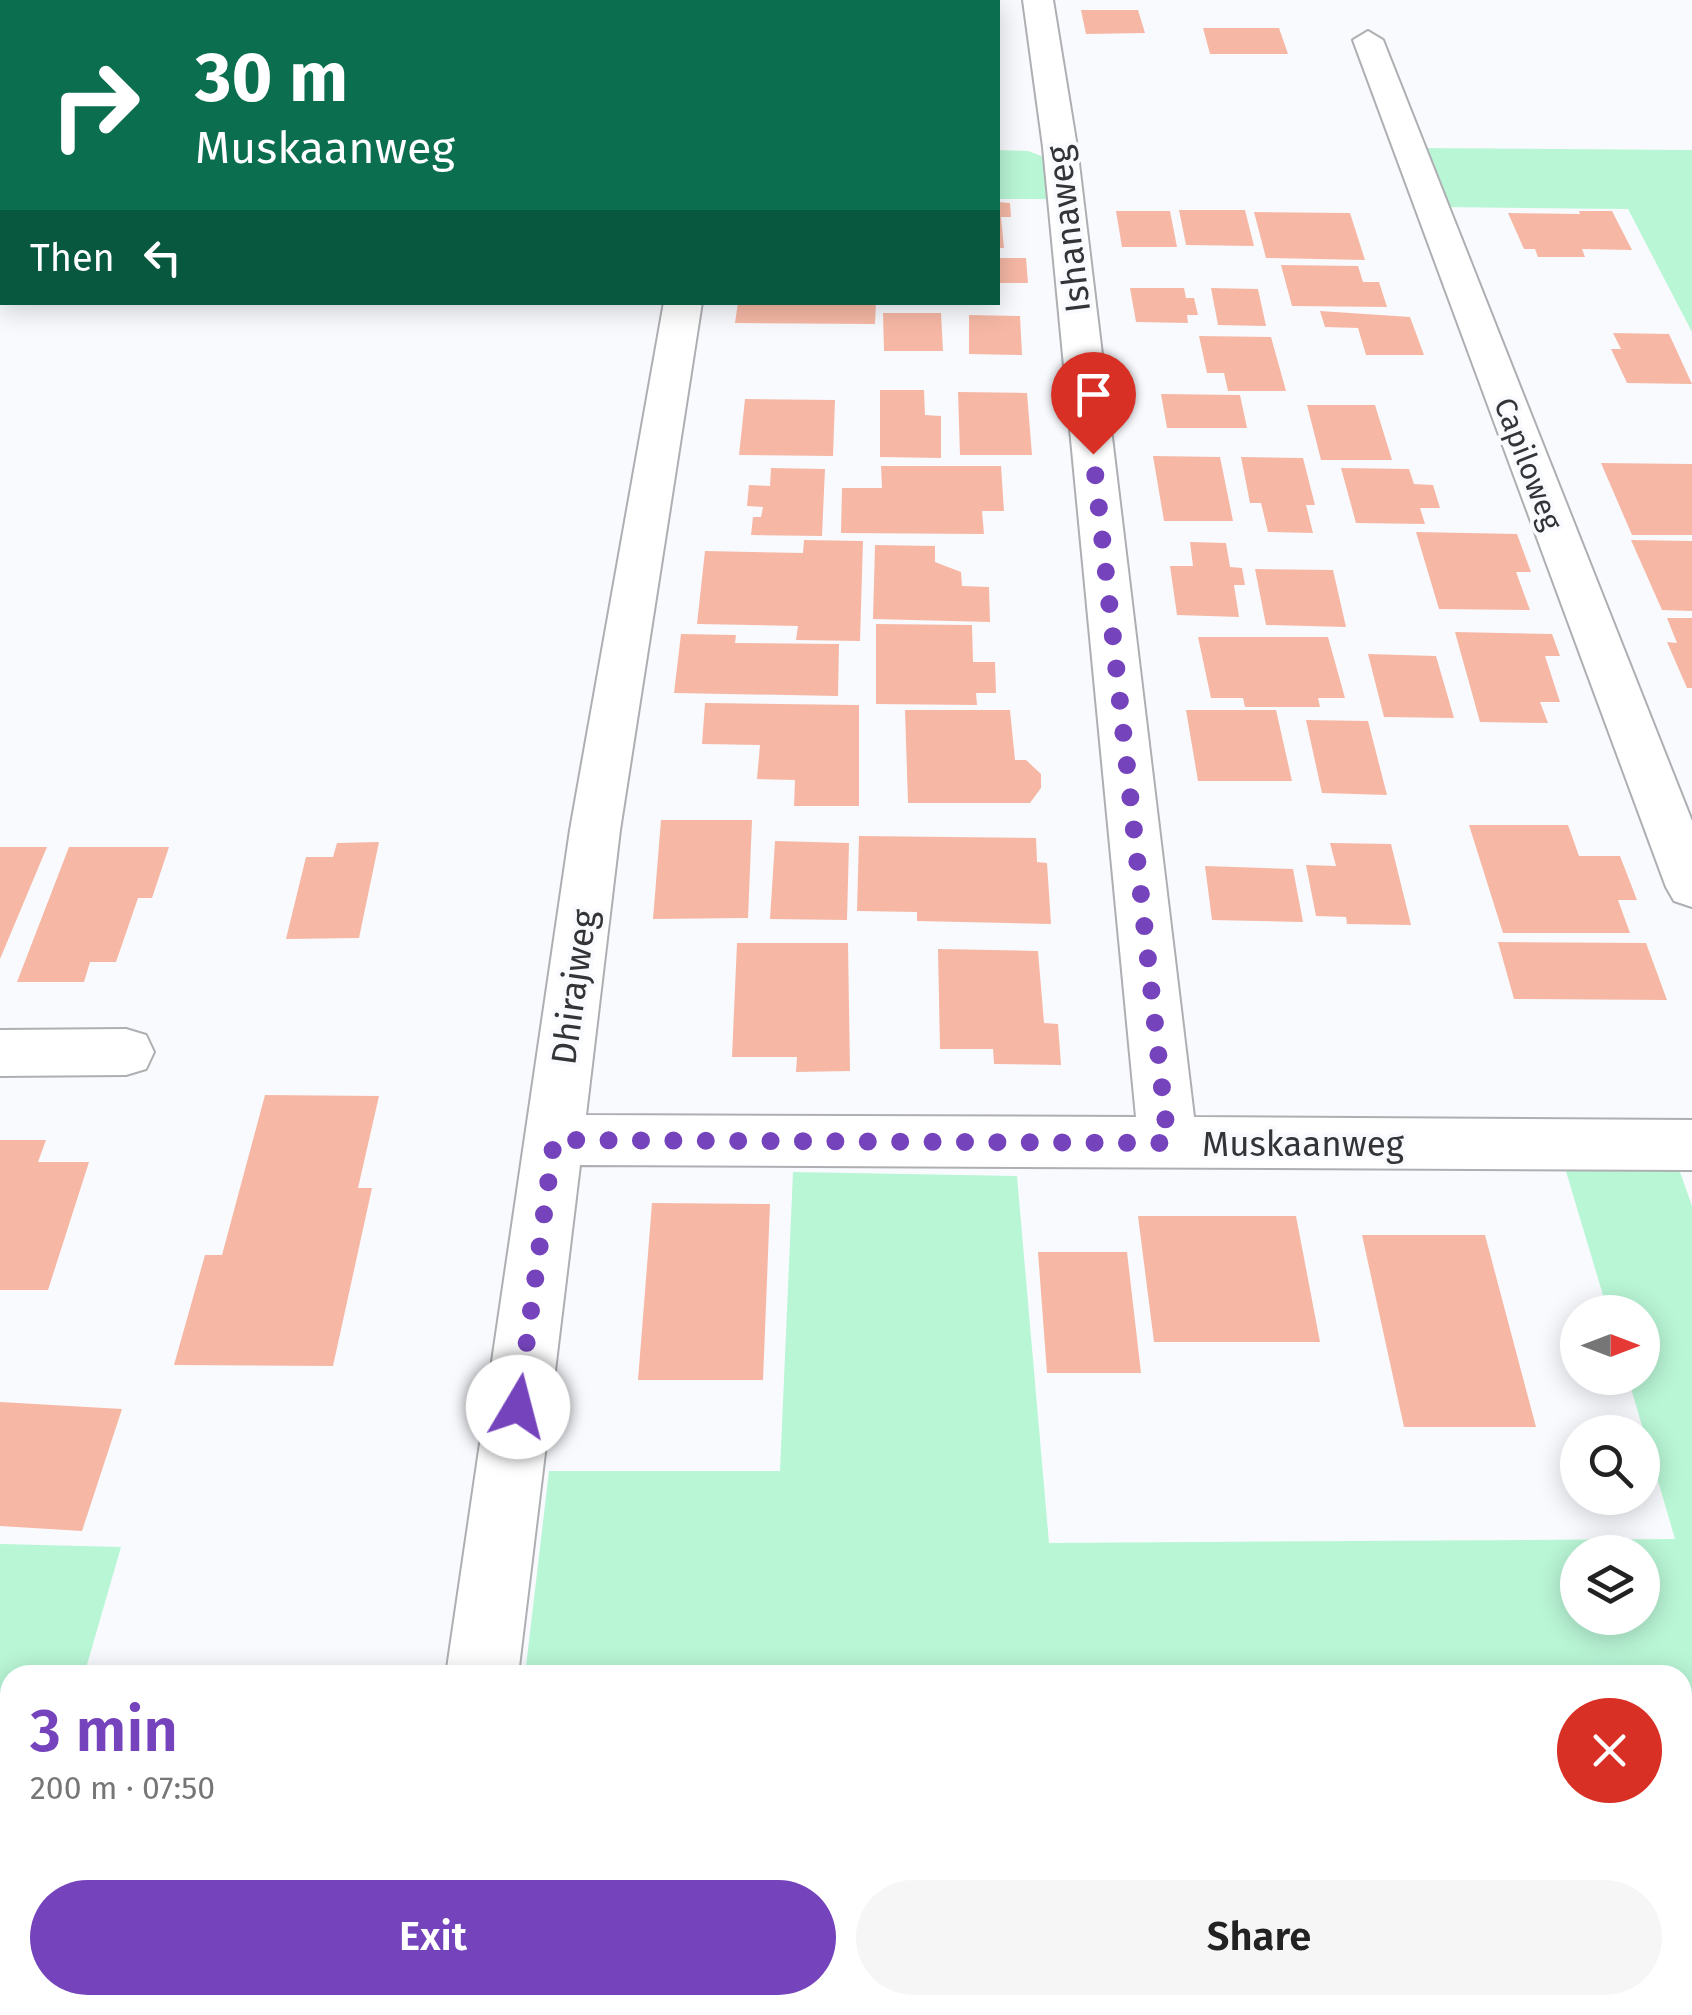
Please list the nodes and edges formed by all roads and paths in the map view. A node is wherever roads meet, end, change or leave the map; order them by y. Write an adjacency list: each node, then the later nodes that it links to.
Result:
1 (1038, 0): 8 (street, Ishanaweg)
2 (1368, 40): 4 (street, Capiloweg)
3 (682, 305): 7 (street, Dhirajweg)
4 (1692, 887)
5 (126, 1052): 6 (street)
6 (0, 1053)
7 (554, 1140): 8 (street, Muskaanweg); 10 (street, Dhirajweg)
8 (1168, 1143): 9 (street, Muskaanweg)
9 (1692, 1145)
10 (483, 1665)

